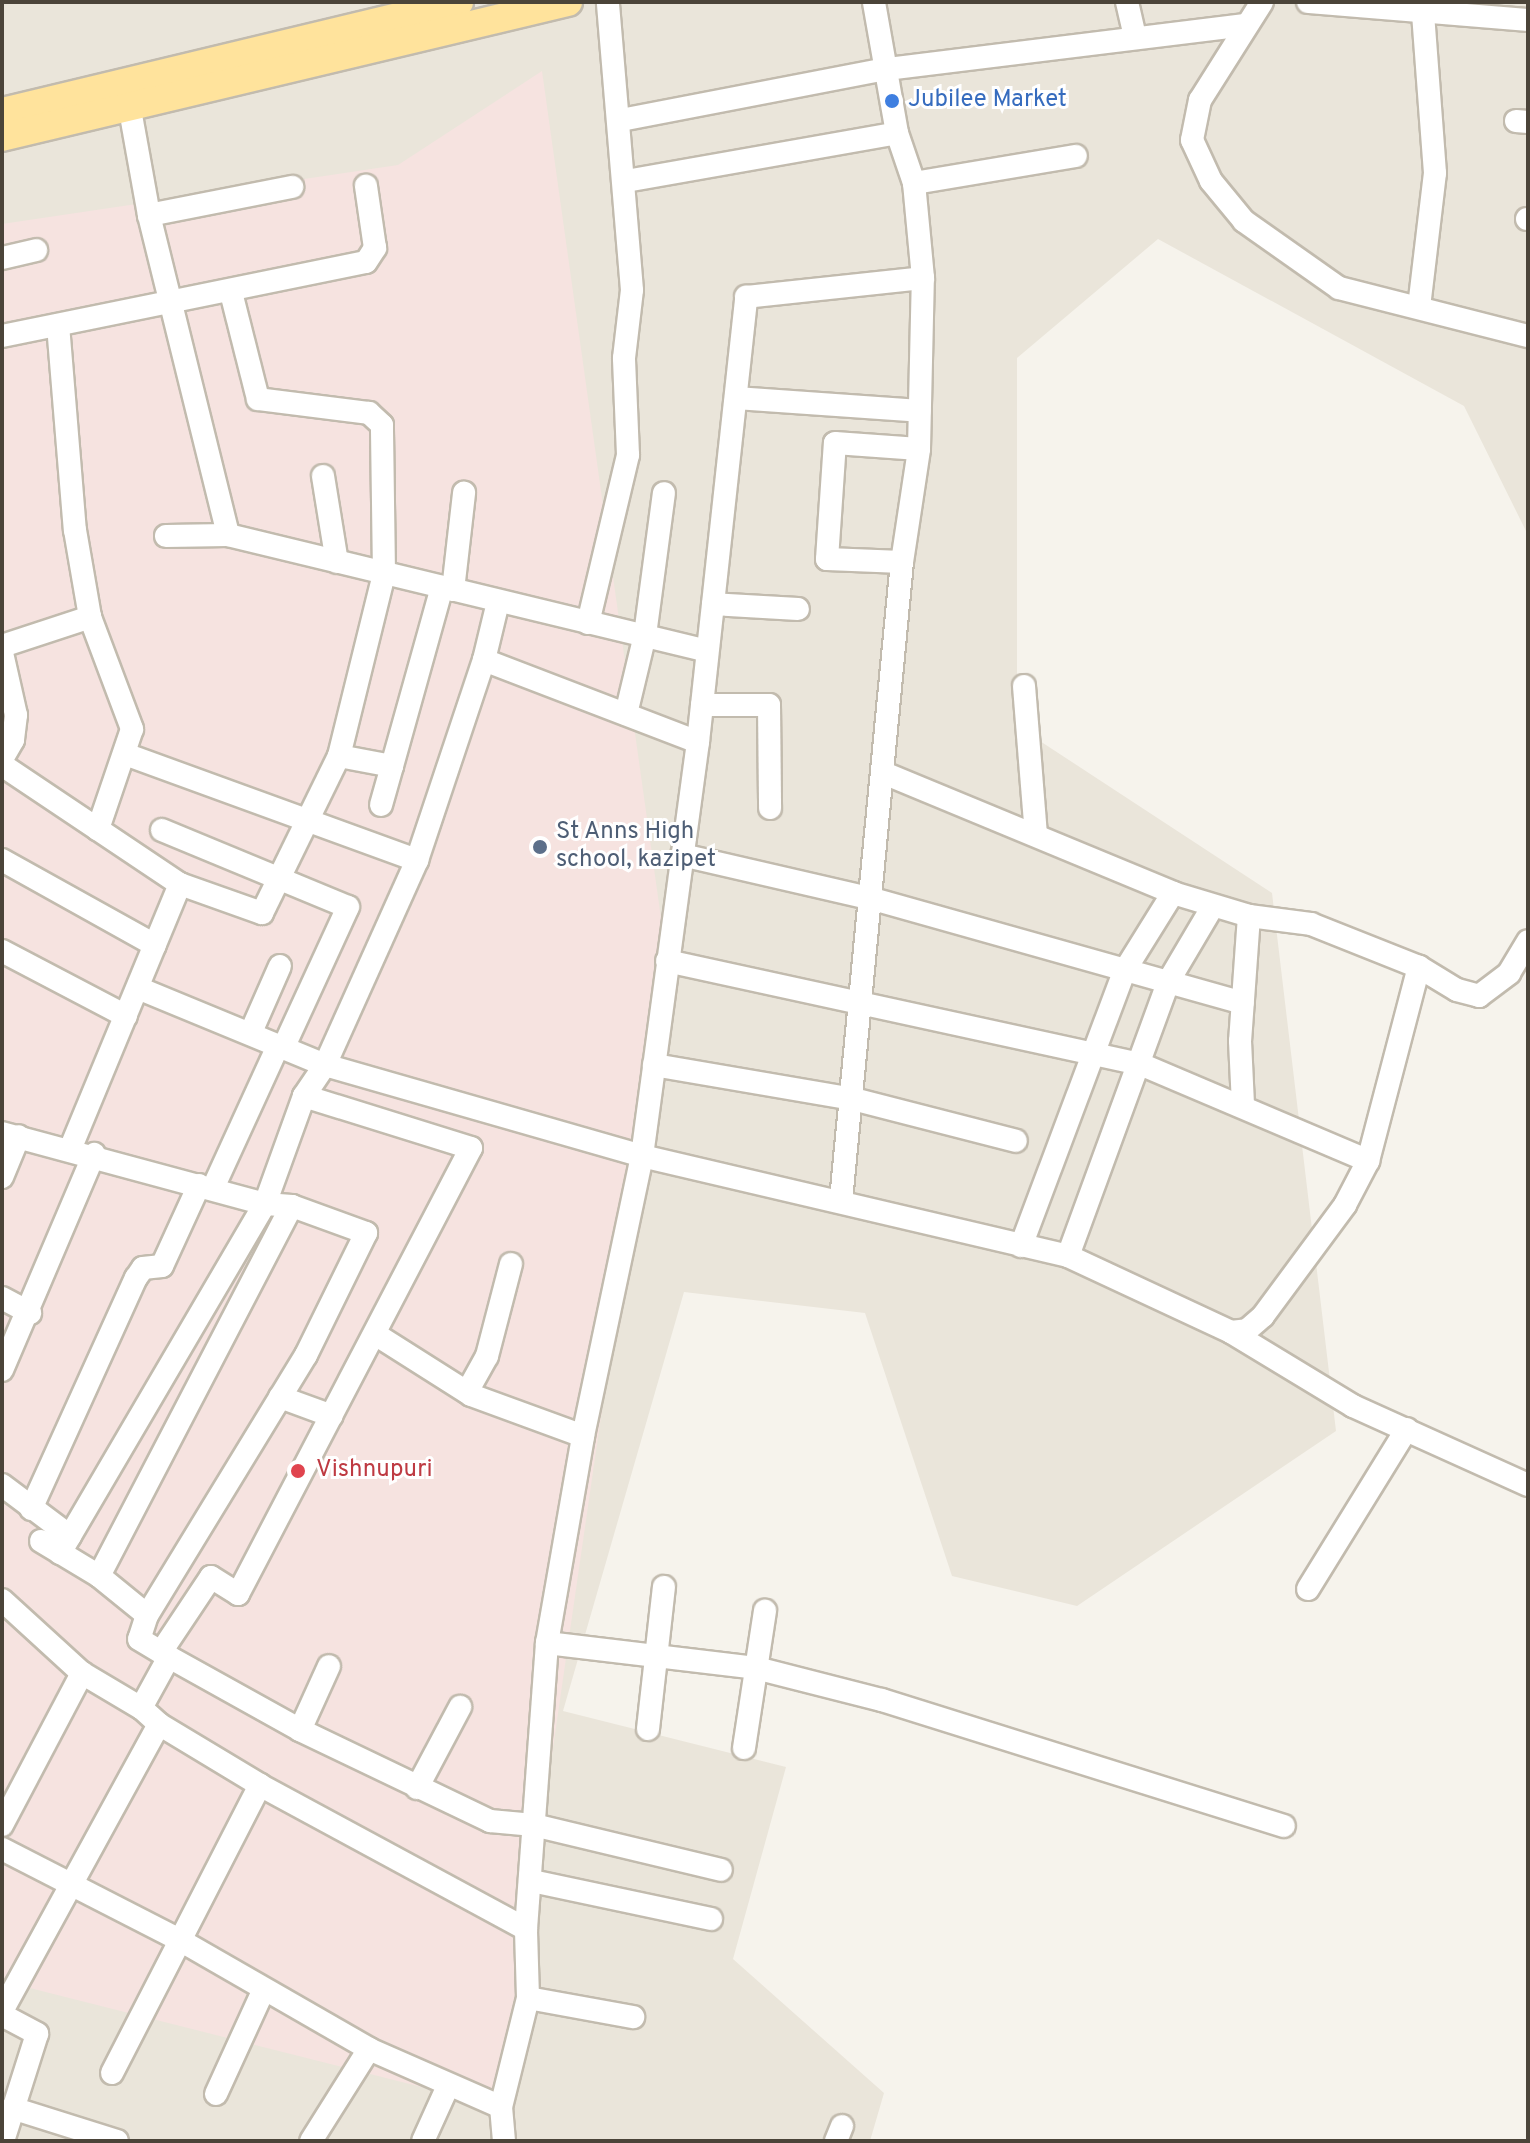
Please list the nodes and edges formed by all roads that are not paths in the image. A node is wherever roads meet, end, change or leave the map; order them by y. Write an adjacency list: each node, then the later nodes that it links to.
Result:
1 (459, 2): 14 (main road)
2 (568, 2): 13 (main road)
3 (608, 2): 15 (street)
4 (874, 2): 12 (street)
5 (1127, 2): 11 (street)
6 (1262, 2): 10 (street)
7 (1308, 2): 8 (street)
8 (1423, 12): 9 (street); 29 (street)
9 (1528, 20)
10 (1244, 25): 11 (street); 29 (street)
11 (1135, 36): 12 (street)
12 (887, 69): 15 (street); 16 (street)
13 (129, 104): 17 (main road); 23 (street)
14 (2, 112)
15 (621, 120): 19 (street)
16 (897, 133): 19 (street); 20 (street)
17 (2, 137)
18 (1076, 156): 20 (street)
19 (626, 181): 49 (street)
20 (914, 183): 26 (street)
21 (366, 186): 27 (street)
22 (292, 187): 23 (street)
23 (149, 215): 28 (street)
24 (36, 250): 25 (street)
25 (2, 258)
26 (923, 278): 33 (street); 34 (street)
27 (231, 292): 28 (street); 43 (street)
28 (171, 303): 30 (street); 39 (street)
29 (1419, 307): 32 (street)
30 (58, 325): 31 (street); 48 (street)
31 (2, 336)
32 (1528, 336)
33 (736, 398): 34 (street); 46 (street)
34 (920, 411): 35 (street)
35 (919, 449): 42 (street); 42 (street)
36 (323, 476): 41 (street)
37 (464, 493): 44 (street)
38 (664, 493): 50 (street)
39 (228, 535): 40 (street); 41 (street)
40 (166, 536)
41 (337, 562): 43 (street)
42 (902, 562): 64 (street)
43 (384, 574): 44 (street); 60 (street)
44 (448, 589): 45 (street); 63 (street)
45 (498, 602): 49 (street); 54 (street)
46 (713, 604): 47 (street); 52 (street)
47 (798, 609)
48 (90, 617): 51 (street); 59 (street)
49 (588, 623): 50 (street)
50 (645, 635): 52 (street); 57 (street)
51 (2, 646)
52 (707, 651): 56 (street)
53 (2, 653): 61 (street)
54 (484, 660): 57 (street); 73 (street)
55 (1024, 686): 70 (street)
56 (702, 705): 58 (street); 66 (street)
57 (626, 714): 58 (street)
58 (698, 742): 71 (street)
59 (125, 754): 67 (street); 68 (street)
60 (339, 756): 63 (street); 67 (street)
61 (2, 759)
62 (2, 765): 68 (street)
63 (392, 766): 65 (street)
64 (884, 773): 70 (street); 77 (street)
65 (381, 805)
66 (770, 808)
67 (307, 820): 73 (street); 74 (street)
68 (98, 829): 75 (street)
69 (162, 830): 74 (street)
70 (1036, 835): 76 (street)
71 (682, 855): 77 (street); 83 (street)
72 (2, 860): 81 (street)
73 (417, 860): 96 (street)
74 (275, 878): 75 (street); 93 (street)
75 (180, 884): 81 (street)
76 (1173, 893): 78 (street); 86 (street)
77 (873, 899): 86 (street); 89 (street)
78 (1213, 906): 79 (street); 87 (street)
79 (1249, 916): 85 (street); 90 (street)
80 (1528, 941): 85 (street)
81 (155, 945): 88 (street)
82 (2, 951): 91 (street)
83 (667, 961): 89 (street); 97 (street)
84 (280, 966): 92 (street)
85 (1419, 967): 106 (street)
86 (1125, 970): 87 (street); 94 (street)
87 (1168, 982): 90 (street); 95 (street)
88 (138, 988): 91 (street); 92 (street)
89 (863, 1001): 94 (street); 99 (street)
90 (1243, 1003): 100 (street)
91 (126, 1016): 103 (street)
92 (251, 1032): 93 (street)
93 (281, 1047): 96 (street); 108 (street)
94 (1095, 1052): 95 (street); 112 (street)
95 (1140, 1064): 100 (street); 113 (street)
96 (325, 1065): 98 (street); 105 (street)
97 (654, 1065): 99 (street); 105 (street)
98 (304, 1096): 110 (street); 118 (street)
99 (853, 1099): 102 (street); 109 (street)
100 (1243, 1105): 106 (street)
101 (10, 1134): 103 (street); 107 (street)
102 (1016, 1141)
103 (70, 1149): 104 (street)
104 (94, 1154): 108 (street); 116 (street)
105 (642, 1156): 109 (street); 124 (street)
106 (1368, 1161): 117 (street)
107 (2, 1177)
108 (206, 1186): 110 (street); 127 (street)
109 (841, 1200): 112 (street)
110 (265, 1204): 111 (street); 128 (street)
111 (292, 1206): 121 (street); 129 (street)
112 (1021, 1246): 113 (street)
113 (1068, 1256): 117 (street)
114 (511, 1264): 120 (street)
115 (2, 1298): 116 (street)
116 (30, 1313): 119 (street)
117 (1231, 1332): 123 (street)
118 (375, 1334): 120 (street); 122 (street)
119 (2, 1370)
120 (467, 1392): 124 (street)
121 (280, 1397): 122 (street); 134 (street)
122 (332, 1416): 136 (street)
123 (1407, 1429): 126 (street); 131 (street)
124 (583, 1436): 135 (street)
125 (2, 1485): 127 (street)
126 (1528, 1485)
127 (31, 1509): 128 (street)
128 (57, 1543): 129 (street)
129 (99, 1576): 134 (street)
130 (664, 1587): 137 (street)
131 (1308, 1589)
132 (3, 1605): 140 (street)
133 (765, 1611): 139 (street)
134 (147, 1615): 136 (street)
135 (547, 1643): 137 (street); 150 (street)
136 (165, 1655): 142 (street); 145 (street)
137 (657, 1655): 139 (street); 144 (street)
138 (329, 1666): 145 (street)
139 (756, 1668): 146 (street); 151 (street)
140 (82, 1673): 142 (street); 149 (street)
141 (460, 1707): 148 (street)
142 (141, 1708): 143 (street)
143 (159, 1724): 147 (street); 155 (street)
144 (648, 1729)
145 (300, 1730): 148 (street)
146 (744, 1748)
147 (260, 1785): 157 (street); 158 (street)
148 (417, 1788): 150 (street)
149 (2, 1825)
150 (534, 1825): 153 (street); 154 (street)
151 (1284, 1826)
152 (2, 1849): 155 (street)
153 (721, 1870)
154 (532, 1881): 156 (street); 157 (street)
155 (73, 1885): 158 (street); 161 (street)
156 (711, 1919)
157 (526, 1929): 160 (street)
158 (178, 1939): 159 (street); 164 (street)
159 (264, 1989): 163 (street); 167 (street)
160 (528, 1998): 162 (street); 168 (street)
161 (2, 2013): 165 (street)
162 (633, 2017)
163 (369, 2049): 166 (street); 173 (street)
164 (112, 2073)
165 (11, 2078): 169 (street)
166 (448, 2086): 168 (street); 174 (street)
167 (216, 2094)
168 (501, 2107): 175 (street)
169 (12, 2108): 170 (street); 171 (street)
170 (94, 2136): 172 (street)
171 (3, 2141)
172 (117, 2141)
173 (311, 2141)
174 (423, 2141)
175 (504, 2141)

